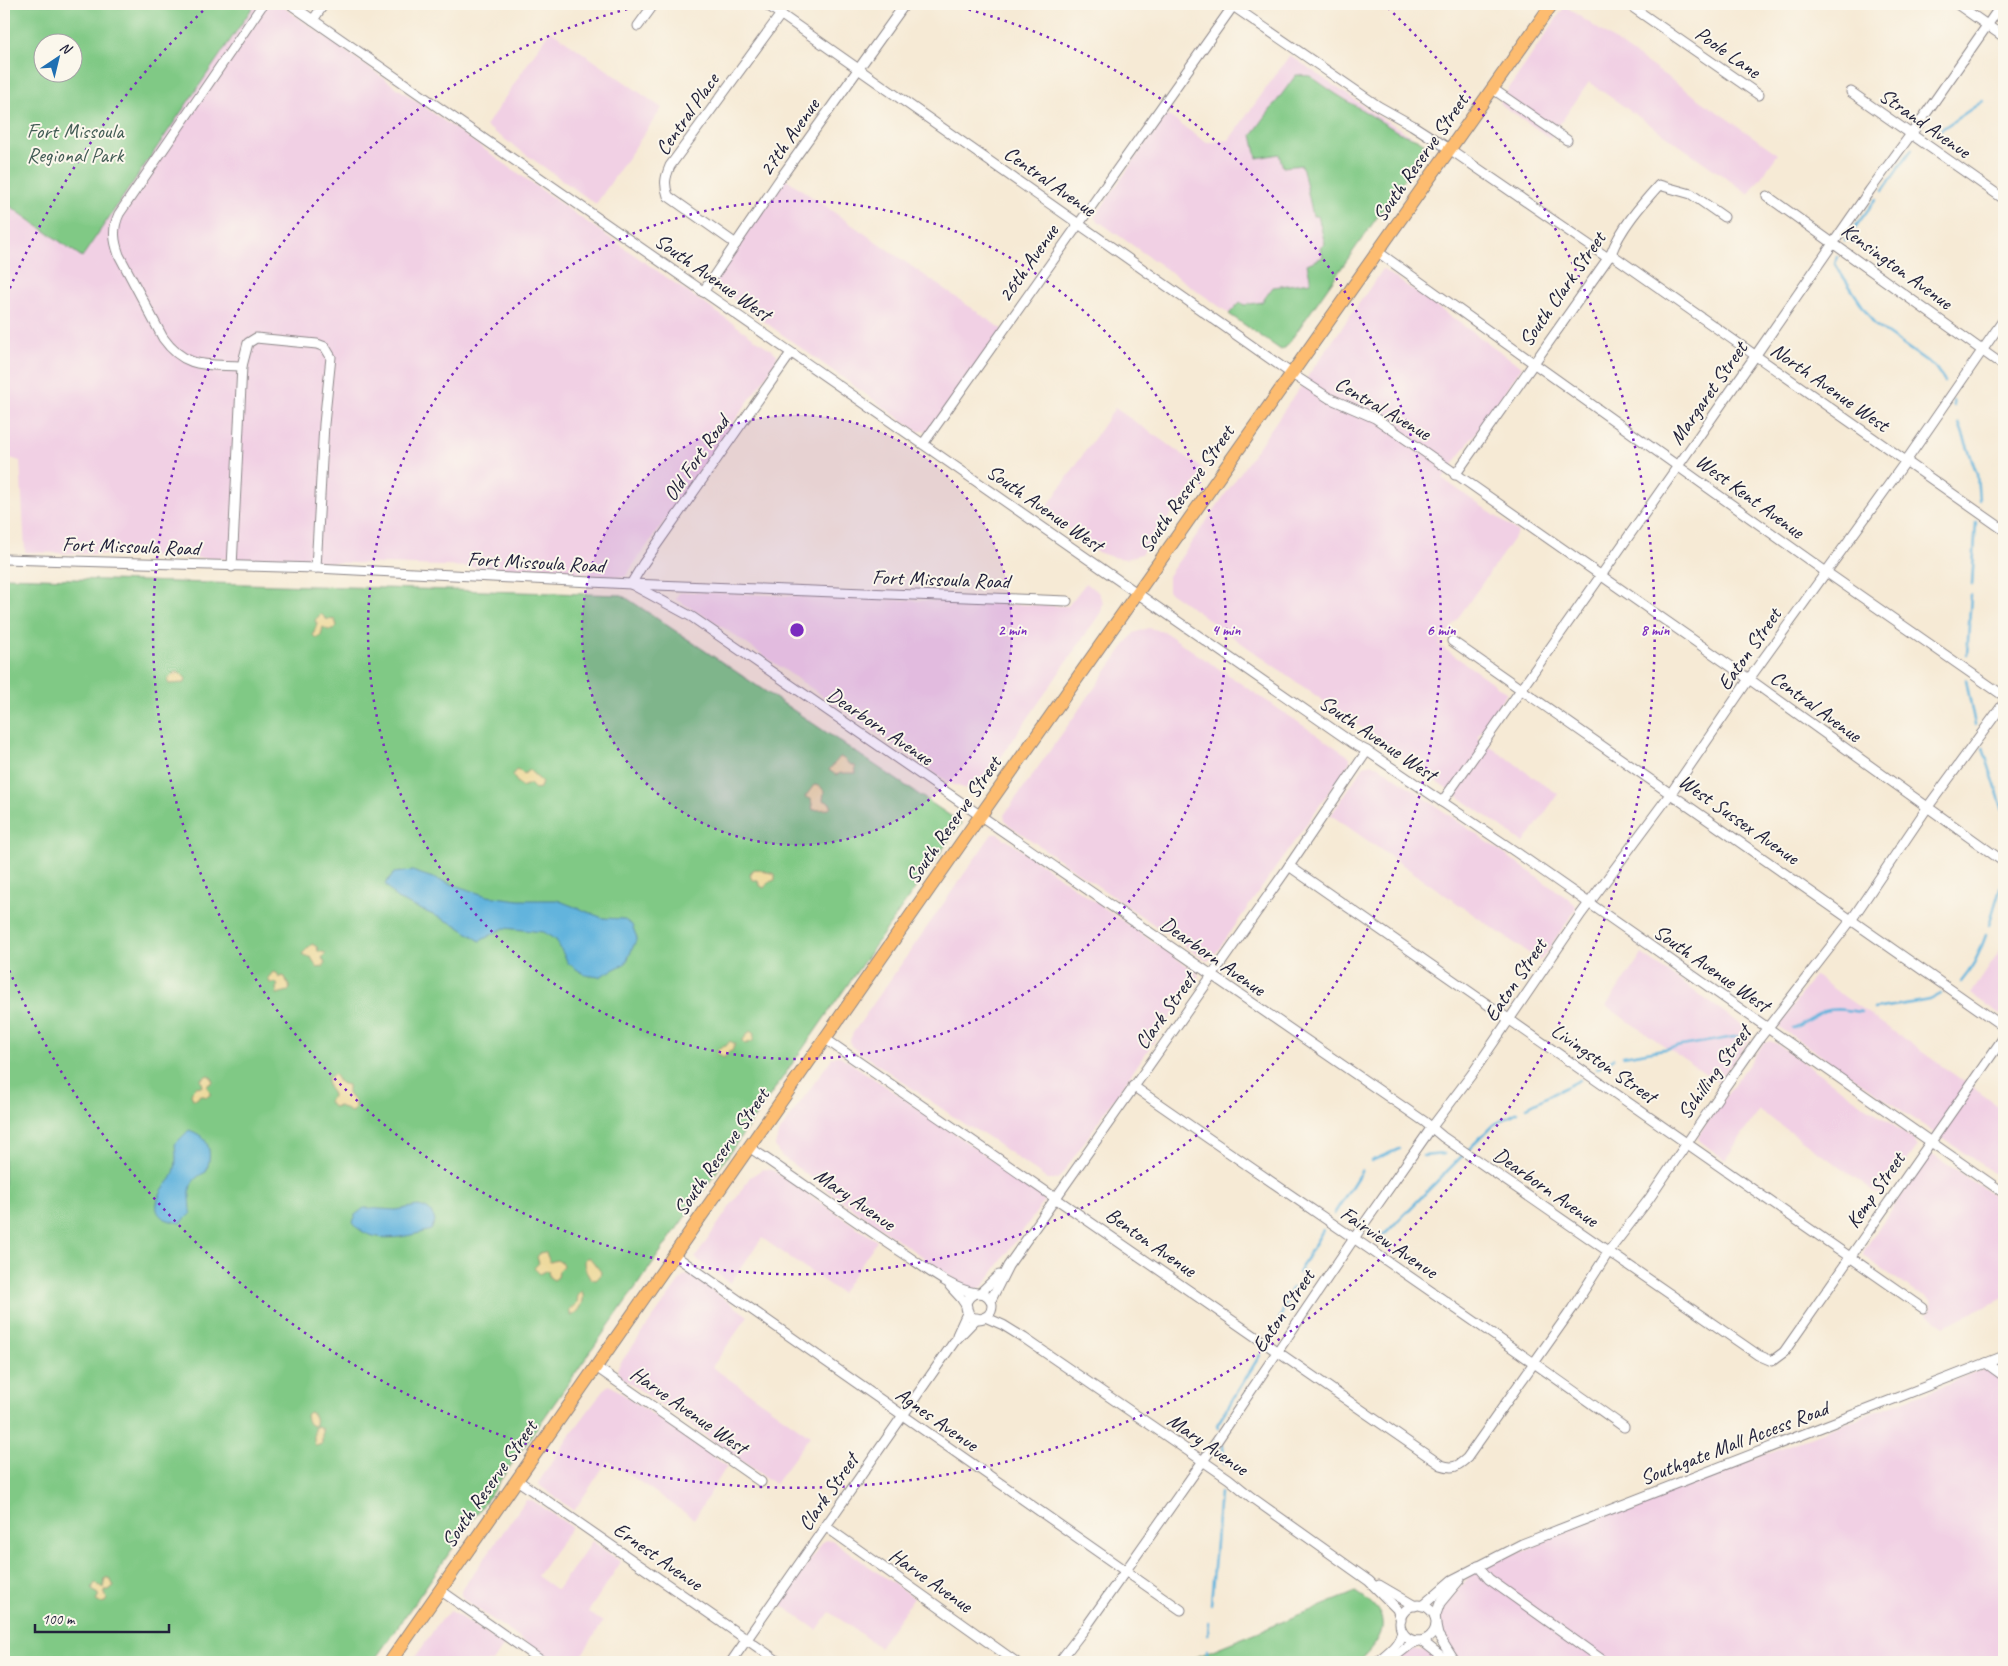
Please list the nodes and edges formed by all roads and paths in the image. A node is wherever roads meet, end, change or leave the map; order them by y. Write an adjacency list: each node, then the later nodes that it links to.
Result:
1 (263, 4): 38 (street)
2 (290, 4): 13 (street, South Avenue West)
3 (324, 4): 13 (street)
4 (654, 4): 15 (street)
5 (766, 4): 12 (street, Central Avenue)
6 (905, 4): 17 (street, 27th Avenue)
7 (1552, 4): 18 (highway, South Reserve Street)
8 (1628, 4): 20 (street, Poole Lane)
9 (1957, 4): 14 (street)
10 (2002, 4): 14 (street, Margaret Street)
11 (1232, 5): 23 (street, North Avenue West); 27 (street, 26th Avenue)
12 (780, 14): 17 (street, Central Avenue); 29 (street, Central Place)
13 (313, 20): 32 (street, South Avenue West)
14 (1988, 25): 16 (street); 21 (street, Margaret Street)
15 (638, 26)
16 (2004, 37)
17 (859, 69): 27 (street, Central Avenue); 29 (street, 27th Avenue)
18 (1492, 89): 22 (street); 23 (highway, South Reserve Street)
19 (1851, 92): 21 (street, Strand Avenue)
20 (1759, 95)
21 (1911, 134): 25 (street, Strand Avenue); 28 (street, Margaret Street)
22 (1567, 140)
23 (1451, 150): 30 (highway, South Reserve Street); 31 (street, North Avenue West)
24 (1767, 196): 28 (street, Kensington Avenue)
25 (2004, 199)
26 (1724, 217): 31 (street, South Clark Street)
27 (1078, 222): 40 (street, Central Avenue); 41 (street, 26th Avenue)
28 (1833, 242): 34 (street, Kensington Avenue); 36 (street, Margaret Street)
29 (736, 244): 32 (street, 27th Avenue)
30 (1378, 252): 37 (street, West Kent Avenue); 40 (highway, South Reserve Street)
31 (1610, 256): 36 (street, North Avenue West); 37 (street, South Clark Street)
32 (703, 292): 35 (street, South Avenue West)
33 (2004, 319): 34 (street, Eaton Street)
34 (1982, 350): 39 (street, Kensington Avenue); 42 (street, Eaton Street)
35 (791, 353): 41 (street, South Avenue West); 51 (street, Old Fort Road)
36 (1755, 356): 42 (street, North Avenue West); 43 (street, Margaret Street)
37 (1532, 363): 43 (street, West Kent Avenue); 44 (street, South Clark Street)
38 (242, 366): 47 (street); 48 (street)
39 (2004, 366)
40 (1292, 374): 44 (street, Central Avenue); 52 (highway, South Reserve Street)
41 (923, 444): 52 (street, South Avenue West)
42 (1906, 461): 45 (street, North Avenue West); 49 (street, Eaton Street)
43 (1678, 466): 49 (street, West Kent Avenue); 50 (street, Margaret Street)
44 (1456, 475): 50 (street, Central Avenue)
45 (2004, 530)
46 (4, 559): 47 (street, Fort Missoula Road)
47 (232, 567): 48 (street, Fort Missoula Road)
48 (316, 568): 51 (street, Fort Missoula Road)
49 (1826, 572): 55 (street, Eaton Street); 57 (street, West Kent Avenue)
50 (1600, 576): 55 (street, Central Avenue); 56 (street, Margaret Street)
51 (631, 584): 53 (street, Fort Missoula Road); 63 (street, Dearborn Avenue)
52 (1136, 593): 59 (street, South Avenue West); 63 (highway, South Reserve Street)
53 (1067, 601)
54 (1452, 641): 56 (street, West Sussex Avenue)
55 (1749, 679): 60 (street, Eaton Street); 62 (street, Central Avenue)
56 (1521, 688): 60 (street, West Sussex Avenue); 61 (street, Margaret Street)
57 (2004, 696)
58 (2004, 703): 62 (street, Schilling Street)
59 (1367, 751): 61 (street, South Avenue West); 65 (street, Clark Street)
60 (1671, 793): 66 (street, Eaton Street); 67 (street, West Sussex Avenue)
61 (1442, 802): 66 (street, South Avenue West)
62 (1927, 808): 64 (street, Central Avenue); 67 (street, Schilling Street)
63 (980, 816): 68 (street, Dearborn Avenue); 73 (highway, South Reserve Street)
64 (2004, 862)
65 (1289, 866): 68 (street, Clark Street); 69 (street, Livingston Street)
66 (1589, 903): 69 (street, Eaton Street); 71 (street, South Avenue West)
67 (1852, 919): 70 (street, West Sussex Avenue); 71 (street, Schilling Street)
68 (1212, 976): 74 (street, Clark Street); 75 (street, Dearborn Avenue)
69 (1510, 1019): 75 (street, Eaton Street); 76 (street, Livingston Street)
70 (2004, 1027)
71 (1767, 1028): 76 (street, Schilling Street); 77 (street, South Avenue West)
72 (2004, 1036): 77 (street, Kemp Street)
73 (824, 1038): 78 (highway, South Reserve Street); 80 (street, Benton Avenue)
74 (1133, 1086): 80 (street, Clark Street); 81 (street, Fairview Avenue)
75 (1432, 1127): 81 (street, Eaton Street); 82 (street, Dearborn Avenue)
76 (1686, 1142): 82 (street, Schilling Street); 84 (street, Livingston Street)
77 (1930, 1142): 79 (street, South Avenue West); 84 (street, Kemp Street)
78 (749, 1147): 83 (highway, South Reserve Street); 86 (street, Mary Avenue)
79 (2004, 1192)
80 (1056, 1198): 85 (street, Clark Street); 94 (street, Benton Avenue)
81 (1353, 1239): 94 (street, Eaton Street); 97 (street, Fairview Avenue)
82 (1609, 1251): 96 (street, Dearborn Avenue); 97 (street, Schilling Street)
83 (674, 1255): 99 (highway, South Reserve Street); 101 (street, Agnes Avenue)
84 (1850, 1257): 89 (street, Livingston Street); 96 (street, Kemp Street)
85 (1008, 1266): 87 (street); 88 (street)
86 (942, 1279): 87 (street); 90 (street)
87 (978, 1293): 88 (street); 90 (street)
88 (992, 1304): 91 (street); 92 (street, Mary Avenue)
89 (1923, 1308)
90 (967, 1309): 91 (street); 93 (street, Clark Street)
91 (981, 1318): 92 (street, Mary Avenue); 93 (street, Clark Street)
92 (1024, 1338): 103 (street, Mary Avenue)
93 (954, 1342): 101 (street, Clark Street)
94 (1277, 1350): 103 (street, Eaton Street); 104 (street, Benton Avenue)
95 (2004, 1356): 98 (street, Southgate Mall Access Road)
96 (1772, 1361)
97 (1534, 1362): 102 (street, Fairview Avenue); 104 (street, Schilling Street)
98 (1986, 1363): 100 (street); 108 (street, Southgate Mall Access Road)
99 (596, 1366): 105 (highway, South Reserve Street); 106 (street, Harve Avenue West)
100 (2004, 1376)
101 (904, 1417): 107 (street, Clark Street); 109 (street, Agnes Avenue)
102 (1624, 1427)
103 (1202, 1460): 109 (street, Eaton Street); 110 (street, Mary Avenue)
104 (1458, 1466)
105 (517, 1480): 111 (highway, South Reserve Street); 117 (street, Ernest Avenue)
106 (762, 1482)
107 (826, 1526): 117 (street, Clark Street); 123 (street, Harve Avenue)
108 (1478, 1566): 112 (street, Southgate Mall Access Road); 115 (street, Southgate Mall Access Road); 129 (street)
109 (1125, 1572): 113 (street, Agnes Avenue); 124 (street, Eaton Street)
110 (1369, 1581): 112 (street, Mary Avenue); 114 (street, Mary Avenue)
111 (440, 1590): 119 (highway, South Reserve Street); 120 (street)
112 (1419, 1606): 114 (street); 115 (street)
113 (1181, 1610)
114 (1401, 1620): 116 (street)
115 (1435, 1622): 118 (street); 128 (street)
116 (1402, 1631): 118 (street); 125 (street)
117 (746, 1639): 121 (street, Clark Street); 122 (street, Ernest Avenue)
118 (1420, 1641): 126 (street); 127 (street)
119 (390, 1662)
120 (543, 1662)
121 (731, 1662)
122 (779, 1662)
123 (1016, 1662)
124 (1059, 1662)
125 (1377, 1662)
126 (1388, 1662)
127 (1449, 1662)
128 (1455, 1662)
129 (1605, 1662)

